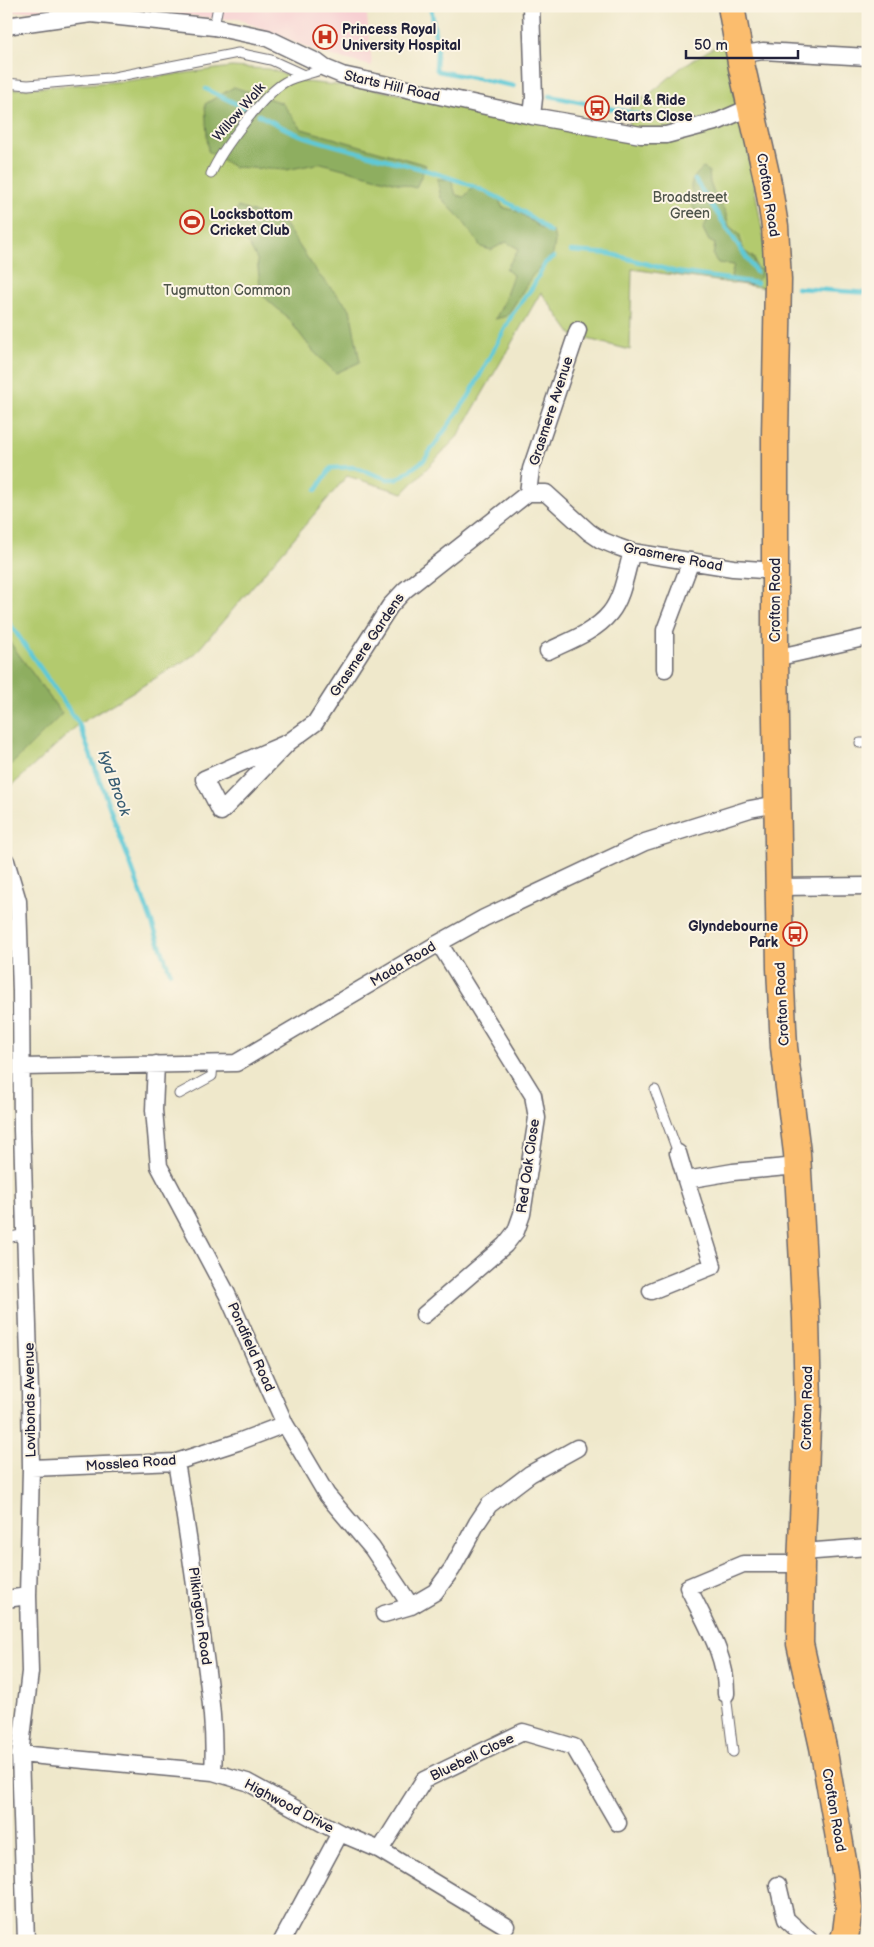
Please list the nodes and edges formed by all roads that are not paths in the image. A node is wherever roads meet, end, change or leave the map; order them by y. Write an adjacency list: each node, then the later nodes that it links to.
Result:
1 (218, 6): 5 (lane)
2 (531, 6): 12 (street)
3 (730, 6): 6 (main road, Crofton Road)
4 (6, 26): 5 (street, Starts Hill Road)
5 (214, 27): 8 (street, Starts Hill Road)
6 (739, 55): 7 (street); 11 (main road, Crofton Road)
7 (868, 58)
8 (325, 68): 9 (lane, Willow Walk); 12 (street, Starts Hill Road)
9 (304, 75): 10 (lane); 13 (lane, Willow Walk)
10 (6, 83)
11 (751, 107): 12 (street, Starts Hill Road); 18 (main road, Crofton Road)
12 (532, 116)
13 (211, 174)
14 (578, 330): 15 (street, Grasmere Avenue)
15 (528, 493): 16 (street, Grasmere Road); 23 (street, Grasmere Gardens)
16 (632, 552): 17 (street, Grasmere Road); 20 (street)
17 (691, 562): 18 (street, Grasmere Road); 22 (street)
18 (776, 571): 21 (main road, Crofton Road)
19 (868, 637): 21 (street)
20 (548, 651)
21 (775, 658): 24 (main road, Crofton Road)
22 (665, 669)
23 (289, 742): 23 (street, Grasmere Gardens)
24 (777, 804): 27 (main road, Crofton Road); 29 (street, Mada Road)
25 (6, 861): 28 (street, Lovibonds Avenue)
26 (868, 886): 27 (street)
27 (778, 887): 36 (main road, Crofton Road)
28 (12, 902): 32 (street, Lovibonds Avenue)
29 (439, 943): 30 (street, Mada Road); 41 (street, Red Oak Close)
30 (213, 1063): 31 (street, Mada Road); 34 (lane)
31 (156, 1064): 32 (street, Mada Road); 42 (street, Pondfield Road)
32 (22, 1066): 38 (street, Lovibonds Avenue)
33 (655, 1090): 35 (lane)
34 (179, 1094)
35 (678, 1152): 37 (street)
36 (797, 1166): 37 (street); 47 (main road, Crofton Road)
37 (686, 1180): 40 (street)
38 (26, 1234): 39 (lane); 45 (street, Lovibonds Avenue)
39 (6, 1238)
40 (651, 1291)
41 (424, 1315)
42 (285, 1424): 44 (street, Mosslea Road); 50 (street, Pondfield Road)
43 (577, 1448): 50 (street)
44 (176, 1462): 45 (street, Mosslea Road); 55 (street, Pilkington Road)
45 (31, 1468): 48 (street, Lovibonds Avenue)
46 (868, 1547): 47 (street)
47 (802, 1558): 52 (street); 64 (main road, Crofton Road)
48 (28, 1596): 49 (street); 54 (street, Lovibonds Avenue)
49 (6, 1599)
50 (411, 1606): 51 (street)
51 (384, 1614)
52 (726, 1694): 53 (lane)
53 (733, 1752)
54 (20, 1754): 55 (street, Highwood Drive); 61 (street, Lovibonds Avenue)
55 (213, 1772): 57 (street, Highwood Drive)
56 (618, 1824): 58 (street, Bluebell Close)
57 (340, 1833): 58 (street, Highwood Drive); 62 (street)
58 (380, 1850): 60 (street, Highwood Drive)
59 (778, 1885): 63 (street)
60 (506, 1926)
61 (26, 1941)
62 (282, 1941)
63 (810, 1941)
64 (843, 1941)

